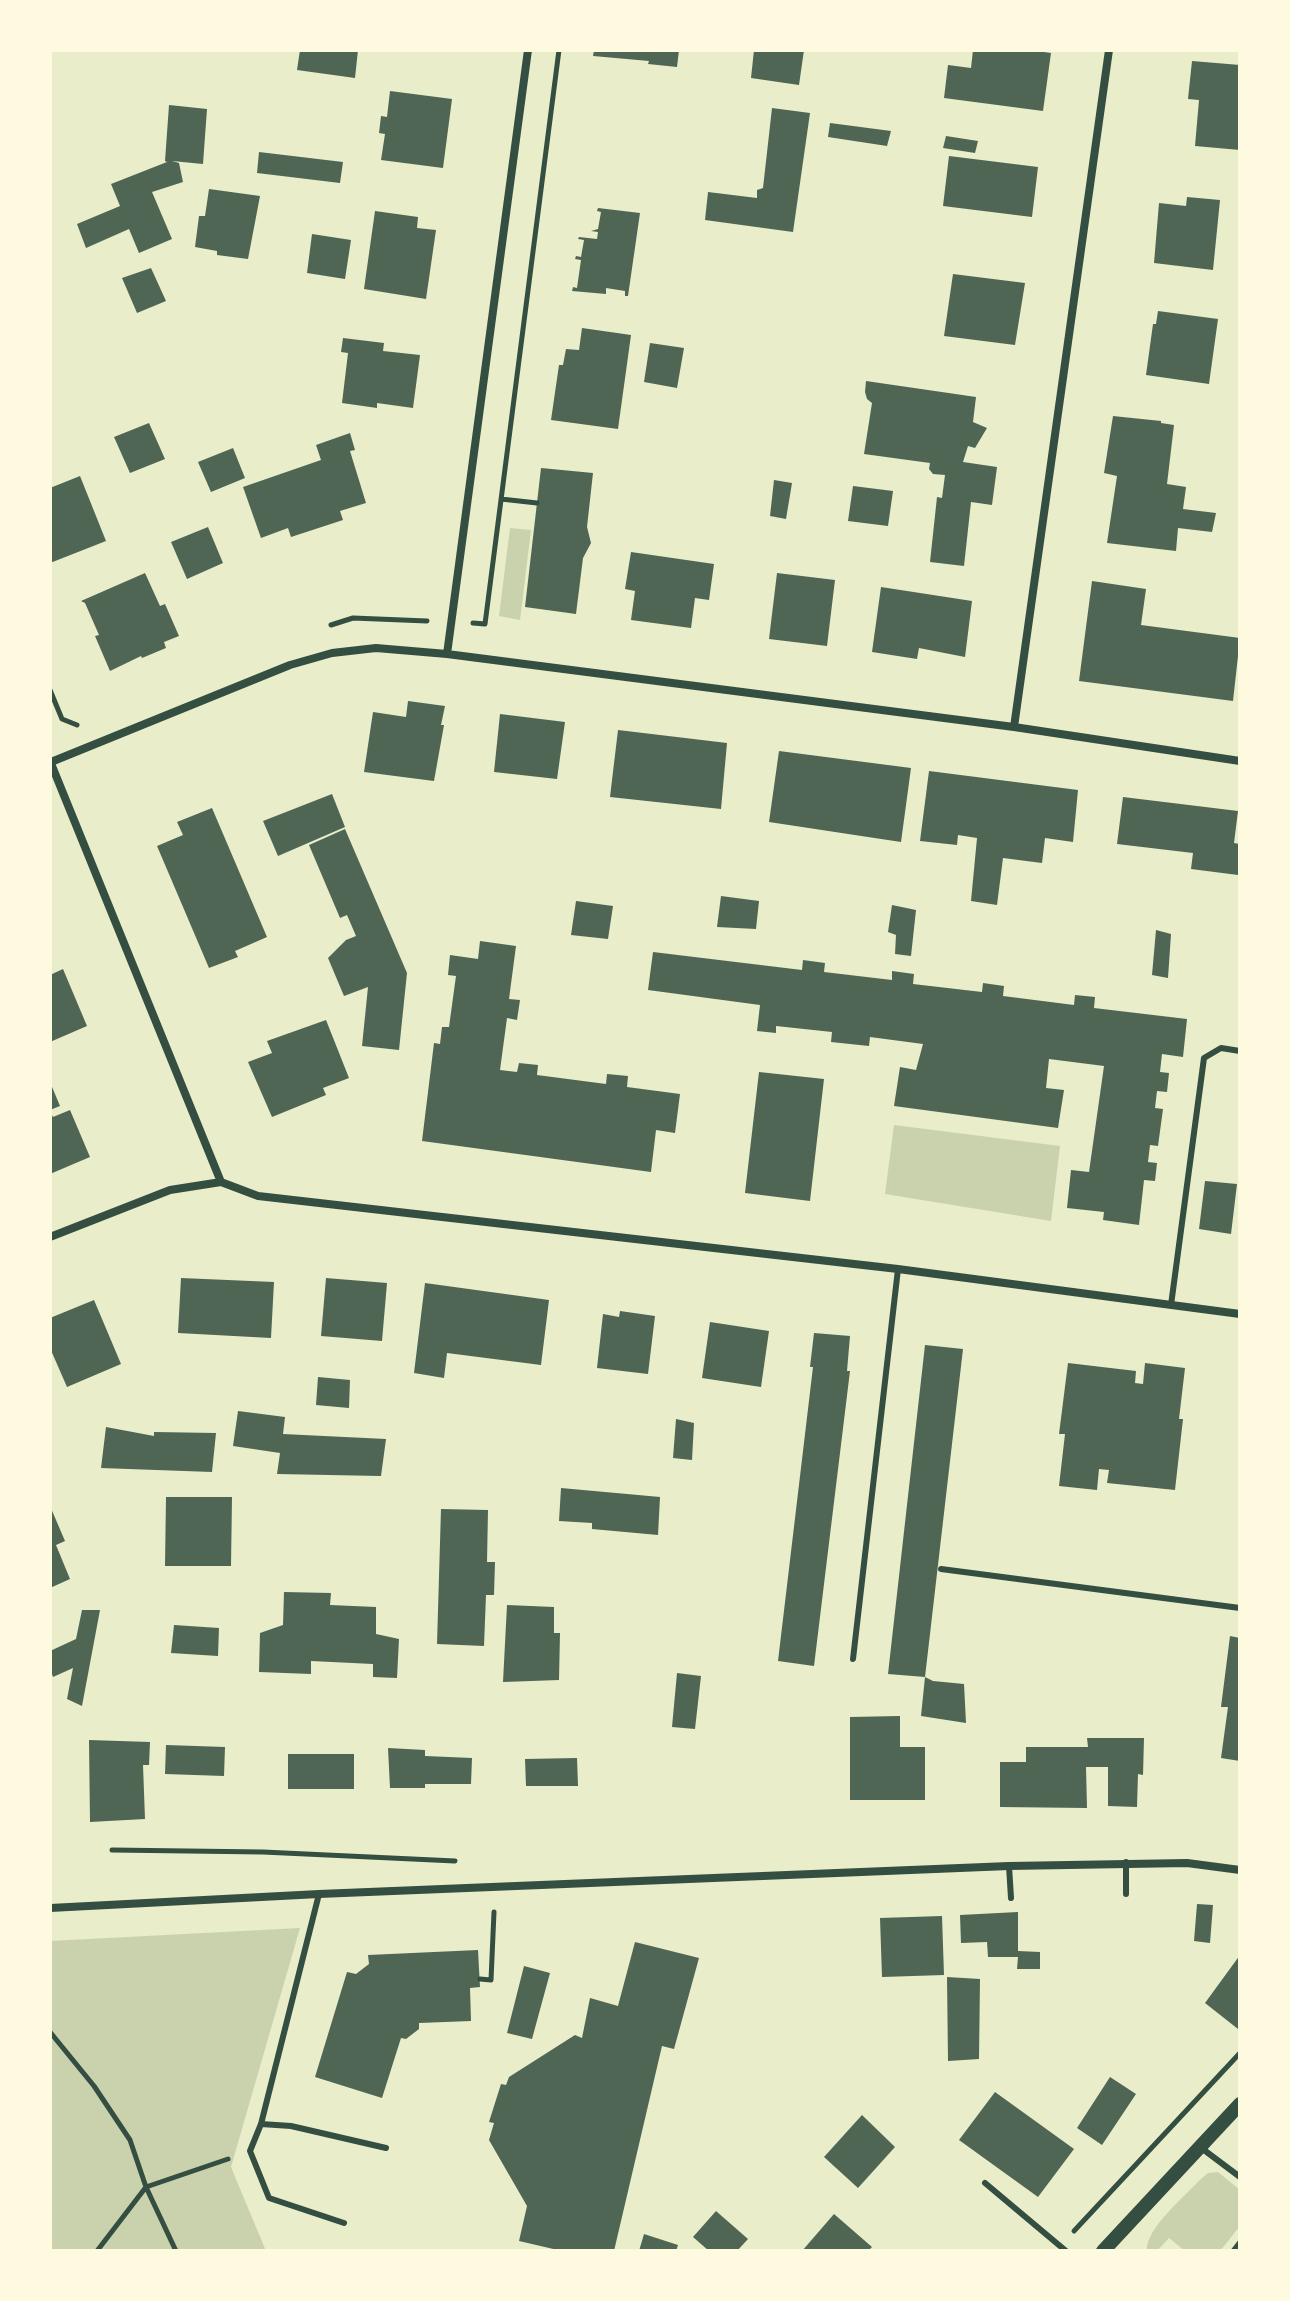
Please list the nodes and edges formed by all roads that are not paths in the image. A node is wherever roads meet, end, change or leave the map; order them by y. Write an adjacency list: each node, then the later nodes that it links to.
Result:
1 (528, 50): 3 (street)
2 (1109, 50): 4 (street)
3 (447, 654): 4 (street); 6 (street)
4 (1014, 727): 5 (street)
5 (1240, 761)
6 (50, 762): 8 (street)
7 (1240, 1051): 11 (lane)
8 (221, 1182): 9 (street); 10 (street)
9 (50, 1237)
10 (898, 1269): 11 (street); 15 (lane)
11 (1171, 1305): 12 (street)
12 (1240, 1314)
13 (941, 1569): 14 (lane)
14 (1240, 1608)
15 (853, 1659)
16 (1126, 1862): 17 (street); 18 (street); 20 (lane)
17 (1009, 1866): 19 (street); 21 (lane)
18 (1240, 1870)
19 (319, 1894): 22 (street); 24 (lane)
20 (1126, 1894)
21 (1011, 1898)
22 (50, 1908)
23 (1240, 2104): 25 (street)
24 (261, 2124): 26 (lane); 29 (lane)
25 (1200, 2147): 27 (lane); 30 (street)
26 (386, 2148)
27 (1240, 2177)
28 (985, 2183): 31 (lane)
29 (344, 2223)
30 (1111, 2248)
31 (1063, 2249)

